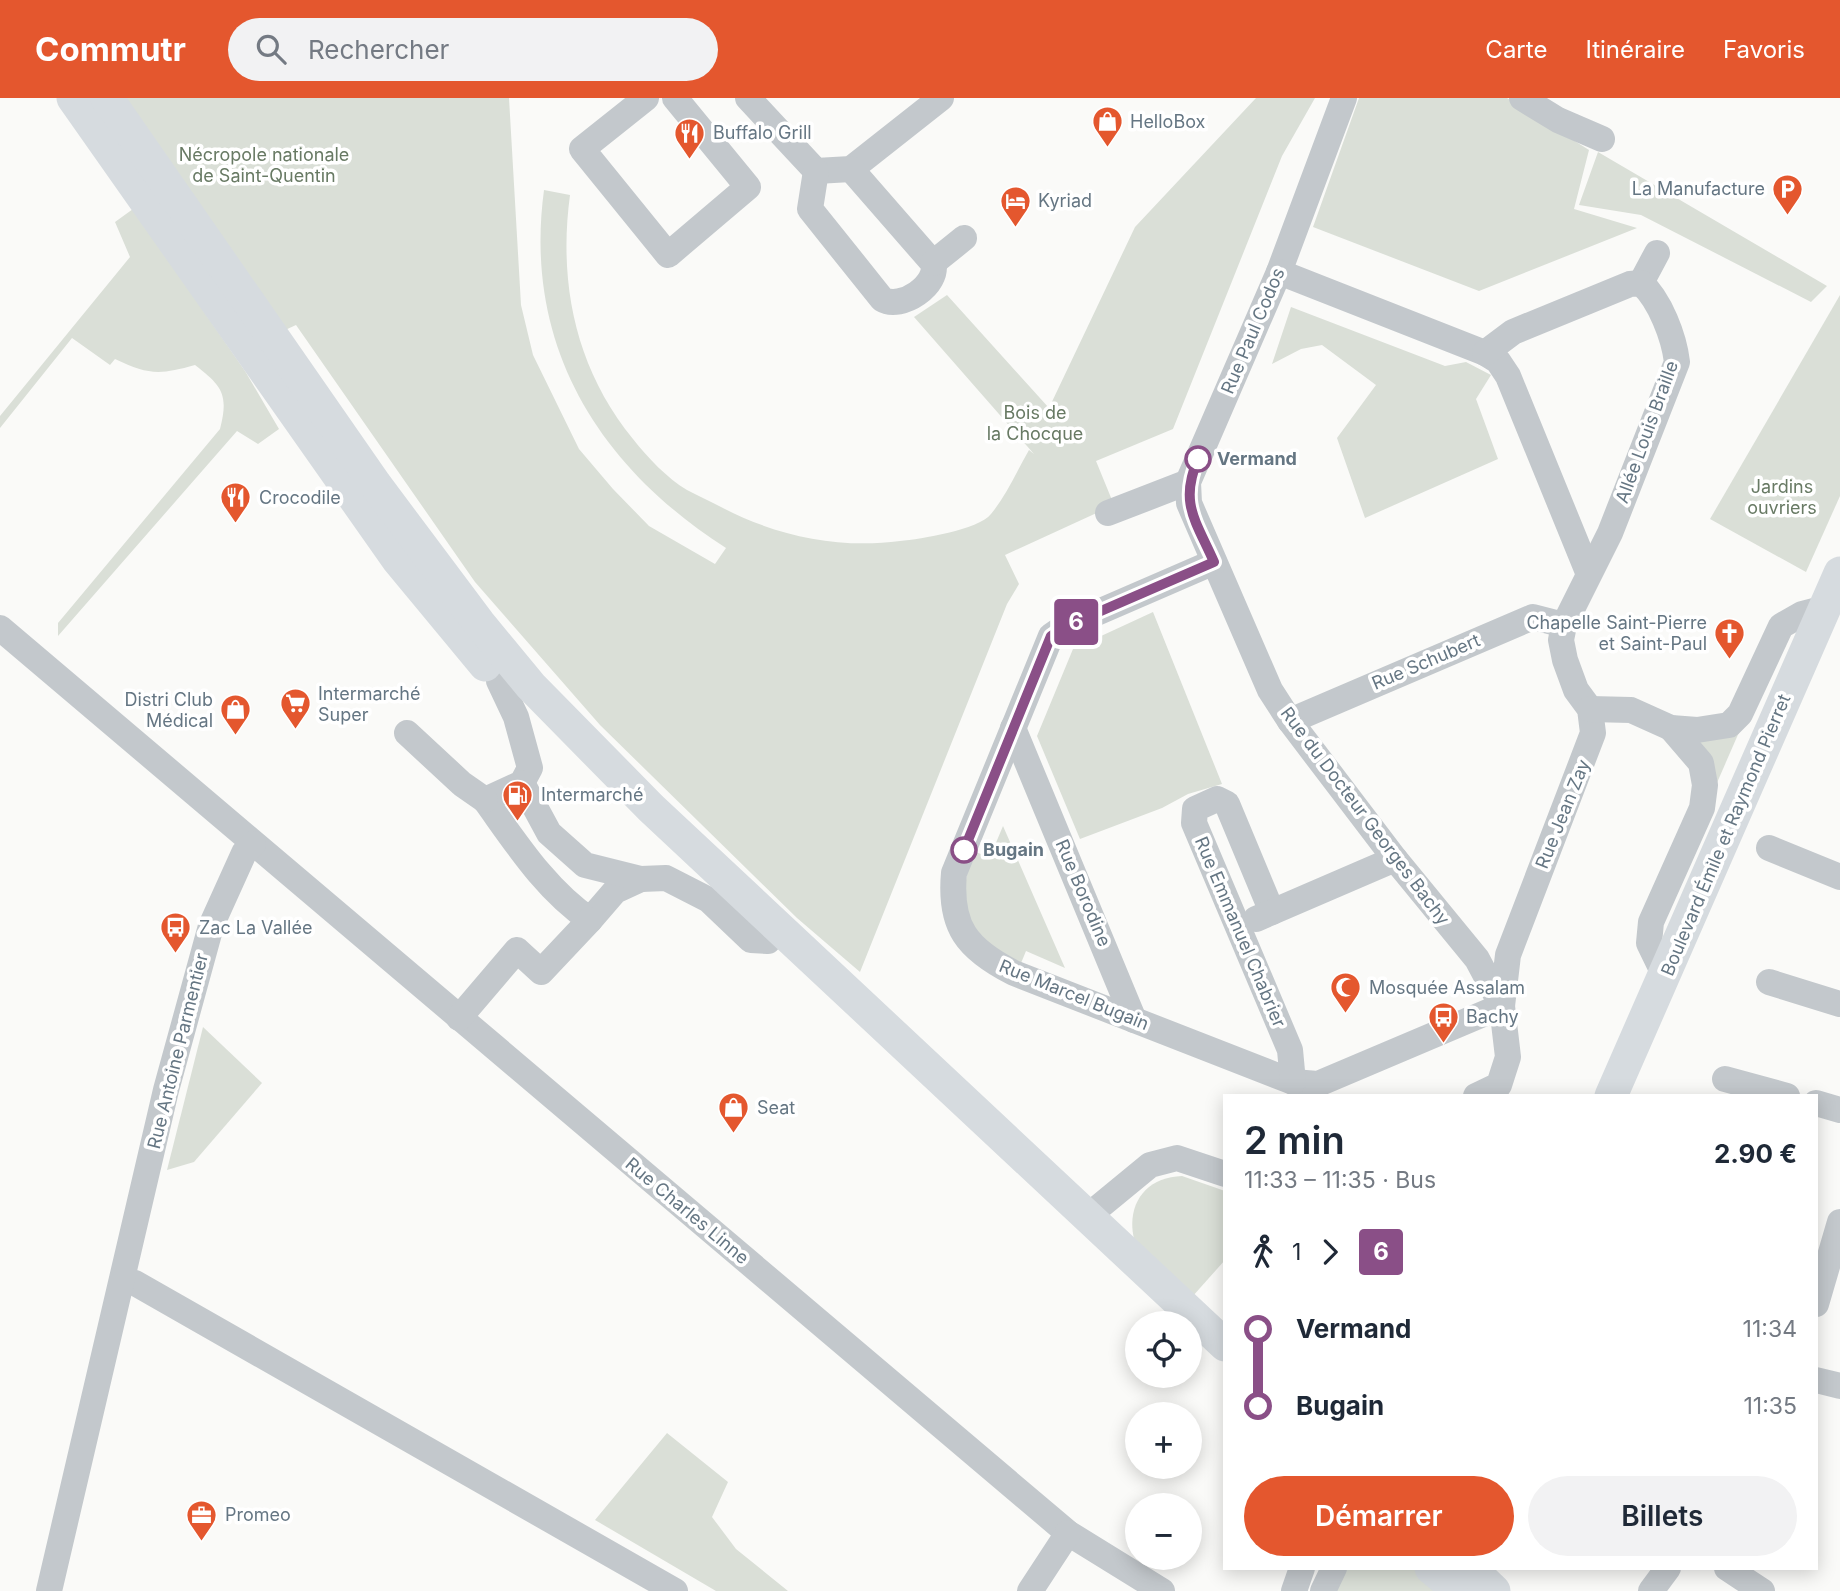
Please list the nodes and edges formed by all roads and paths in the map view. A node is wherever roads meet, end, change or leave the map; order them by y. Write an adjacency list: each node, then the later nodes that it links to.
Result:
1 (73, 98): 26 (main road)
2 (107, 98): 58 (main road)
3 (646, 98): 4 (street)
4 (675, 98)
5 (748, 98): 11 (street)
6 (941, 98): 10 (street)
7 (1344, 98): 15 (street, Rue Paul Codos)
8 (1522, 98): 9 (street)
9 (1602, 139)
10 (851, 169): 11 (street); 14 (street)
11 (816, 171): 14 (street)
12 (964, 238): 14 (street)
13 (1657, 253): 16 (street)
14 (933, 263)
15 (1279, 272): 17 (street); 18 (street, Rue Paul Codos)
16 (1641, 283): 17 (street); 21 (street, Allée Louis Braille)
17 (1485, 353): 21 (street)
18 (1188, 482): 19 (street); 20 (street, Rue du Docteur Georges Bachy)
19 (1108, 513)
20 (1214, 562): 28 (street, Rue du Docteur Georges Bachy); 29 (street, Rue Marcel Bugain)
21 (1588, 572): 24 (street, Allée Louis Braille)
22 (1840, 573): 23 (main road, Boulevard Émile et Raymond Pierret)
23 (1833, 607): 30 (street); 43 (main road, Boulevard Émile et Raymond Pierret); 53 (main road, Boulevard Émile et Raymond Pierret)
24 (1564, 625): 27 (street); 28 (street, Rue Schubert)
25 (0, 628): 34 (street)
26 (499, 681): 32 (street); 42 (main road)
27 (1590, 709): 30 (street); 46 (street, Rue Jean Zay)
28 (1290, 721): 36 (street, Rue du Docteur Georges Bachy)
29 (1013, 728): 48 (street, Rue Borodine); 48 (street, Rue Marcel Bugain)
30 (1671, 728): 43 (street)
31 (407, 733): 33 (street)
32 (522, 783): 33 (street); 38 (street)
33 (485, 800): 40 (street)
34 (253, 844): 47 (street, Rue Charles Linne); 60 (street, Rue Antoine Parmentier)
35 (1769, 848): 37 (street)
36 (1395, 859): 39 (street); 46 (street, Rue du Docteur Georges Bachy)
37 (1840, 877)
38 (641, 879): 40 (street); 42 (street)
39 (1272, 912): 41 (street); 41 (street, Rue Emmanuel Chabrier)
40 (590, 920): 47 (street)
41 (1237, 927): 50 (street, Rue Emmanuel Chabrier)
42 (768, 941): 58 (main road)
43 (1665, 976): 52 (main road, Boulevard Émile et Raymond Pierret)
44 (1769, 982): 45 (street)
45 (1840, 1004)
46 (1502, 1006): 50 (street, Rue Marcel Bugain); 51 (street, Rue du Docteur Georges Bachy)
47 (459, 1018): 68 (street, Rue Charles Linne)
48 (1134, 1020): 50 (street, Rue Marcel Bugain)
49 (1726, 1079): 54 (street)
50 (1293, 1082)
51 (1480, 1094)
52 (1612, 1094)
53 (1628, 1094)
54 (1780, 1094)
55 (1818, 1104): 56 (street)
56 (1840, 1110)
57 (1223, 1173): 58 (street)
58 (1082, 1222): 62 (main road); 63 (main road)
59 (1832, 1239): 61 (street)
60 (124, 1280): 74 (street, Rue Antoine Parmentier); 75 (street)
61 (1818, 1296)
62 (1166, 1311)
63 (1223, 1343)
64 (1202, 1347): 65 (main road)
65 (1223, 1367)
66 (1818, 1380): 67 (street)
67 (1840, 1386)
68 (1068, 1533): 76 (street); 77 (street, Rue Charles Linne)
69 (1301, 1570): 78 (street)
70 (1333, 1570): 79 (street)
71 (1433, 1570): 80 (main road)
72 (1472, 1570): 81 (main road)
73 (1730, 1570): 82 (street)
74 (49, 1591)
75 (675, 1591)
76 (1030, 1591)
77 (1162, 1591)
78 (1294, 1591)
79 (1323, 1591)
80 (1459, 1591)
81 (1494, 1591)
82 (1762, 1591)

